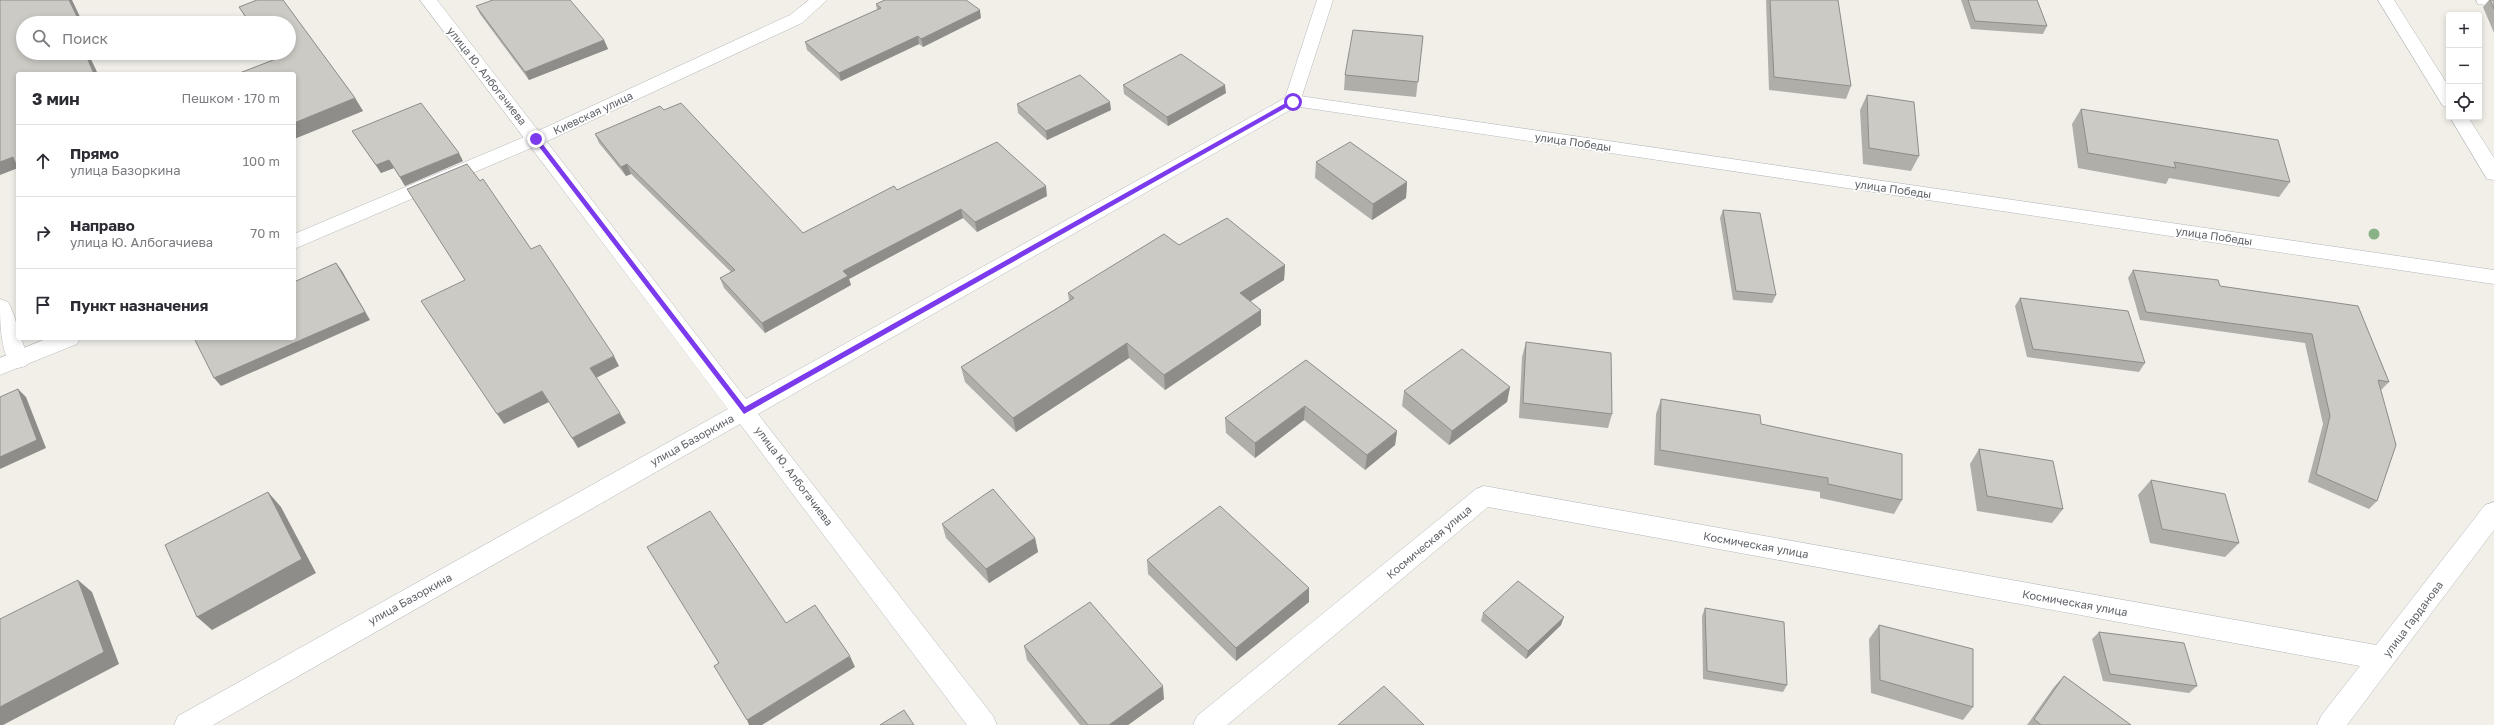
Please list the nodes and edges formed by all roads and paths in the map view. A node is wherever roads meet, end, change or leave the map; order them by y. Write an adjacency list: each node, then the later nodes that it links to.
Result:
1 (428, 0): 10 (street, улица Ю. Албогачиева)
2 (820, 0): 10 (street, Киевская улица)
3 (1325, 0): 8 (street)
4 (2386, 0): 7 (street)
5 (2484, 0): 6 (street)
6 (2494, 1)
7 (2446, 97)
8 (1293, 102): 13 (street, улица Победы); 17 (street, улица Базоркина)
9 (2461, 120): 11 (street)
10 (536, 139): 12 (street, Киевская улица); 17 (street, улица Ю. Албогачиева)
11 (2494, 174)
12 (296, 241)
13 (2494, 277)
14 (0, 307): 16 (street)
15 (64, 340): 16 (street)
16 (9, 363)
17 (744, 411): 20 (street, улица Базоркина); 21 (street, улица Ю. Албогачиева)
18 (2494, 512): 19 (street, улица Гарданова)
19 (2382, 658): 22 (street, Космическая улица); 23 (street, улица Гарданова)
20 (188, 725)
21 (983, 725)
22 (1207, 725)
23 (2331, 725)

